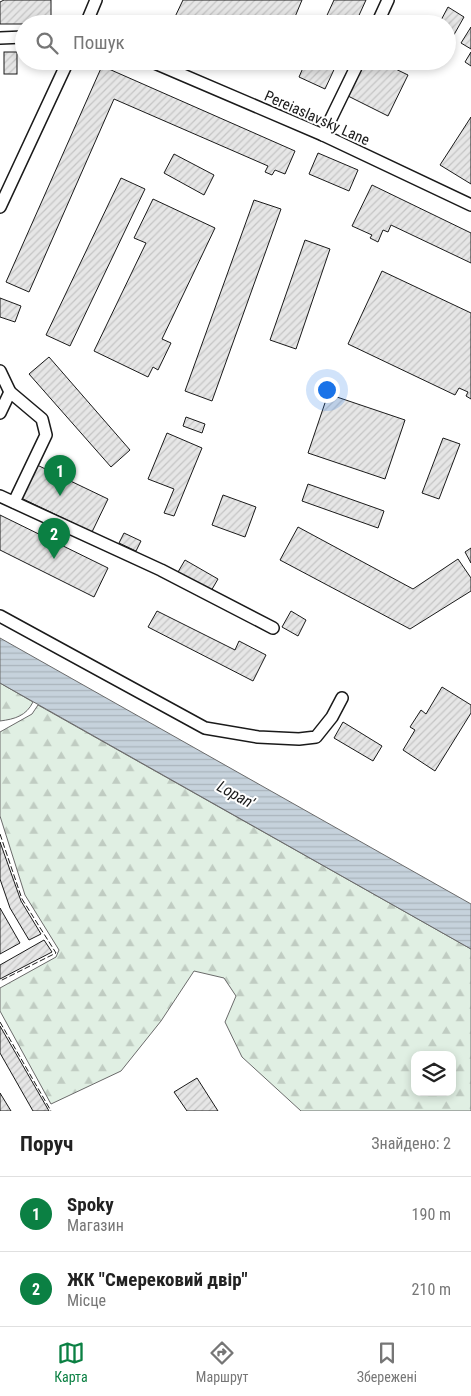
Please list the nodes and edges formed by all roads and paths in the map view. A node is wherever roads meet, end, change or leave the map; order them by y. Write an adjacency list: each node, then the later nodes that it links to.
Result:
1 (96, 0): 3 (street)
2 (388, 0): 4 (street)
3 (90, 15)
4 (381, 15)
5 (0, 38): 6 (street)
6 (15, 38)
7 (64, 70): 12 (street)
8 (171, 70): 10 (street, Pereiaslavsky Lane)
9 (355, 70): 10 (street)
10 (323, 136): 11 (street, Pereiaslavsky Lane)
11 (471, 205)
12 (0, 207)
13 (0, 371): 14 (street)
14 (10, 392): 15 (street); 17 (street)
15 (0, 413)
16 (0, 496): 17 (street)
17 (14, 502): 19 (street)
18 (0, 616): 20 (street)
19 (273, 628)
20 (342, 698)

